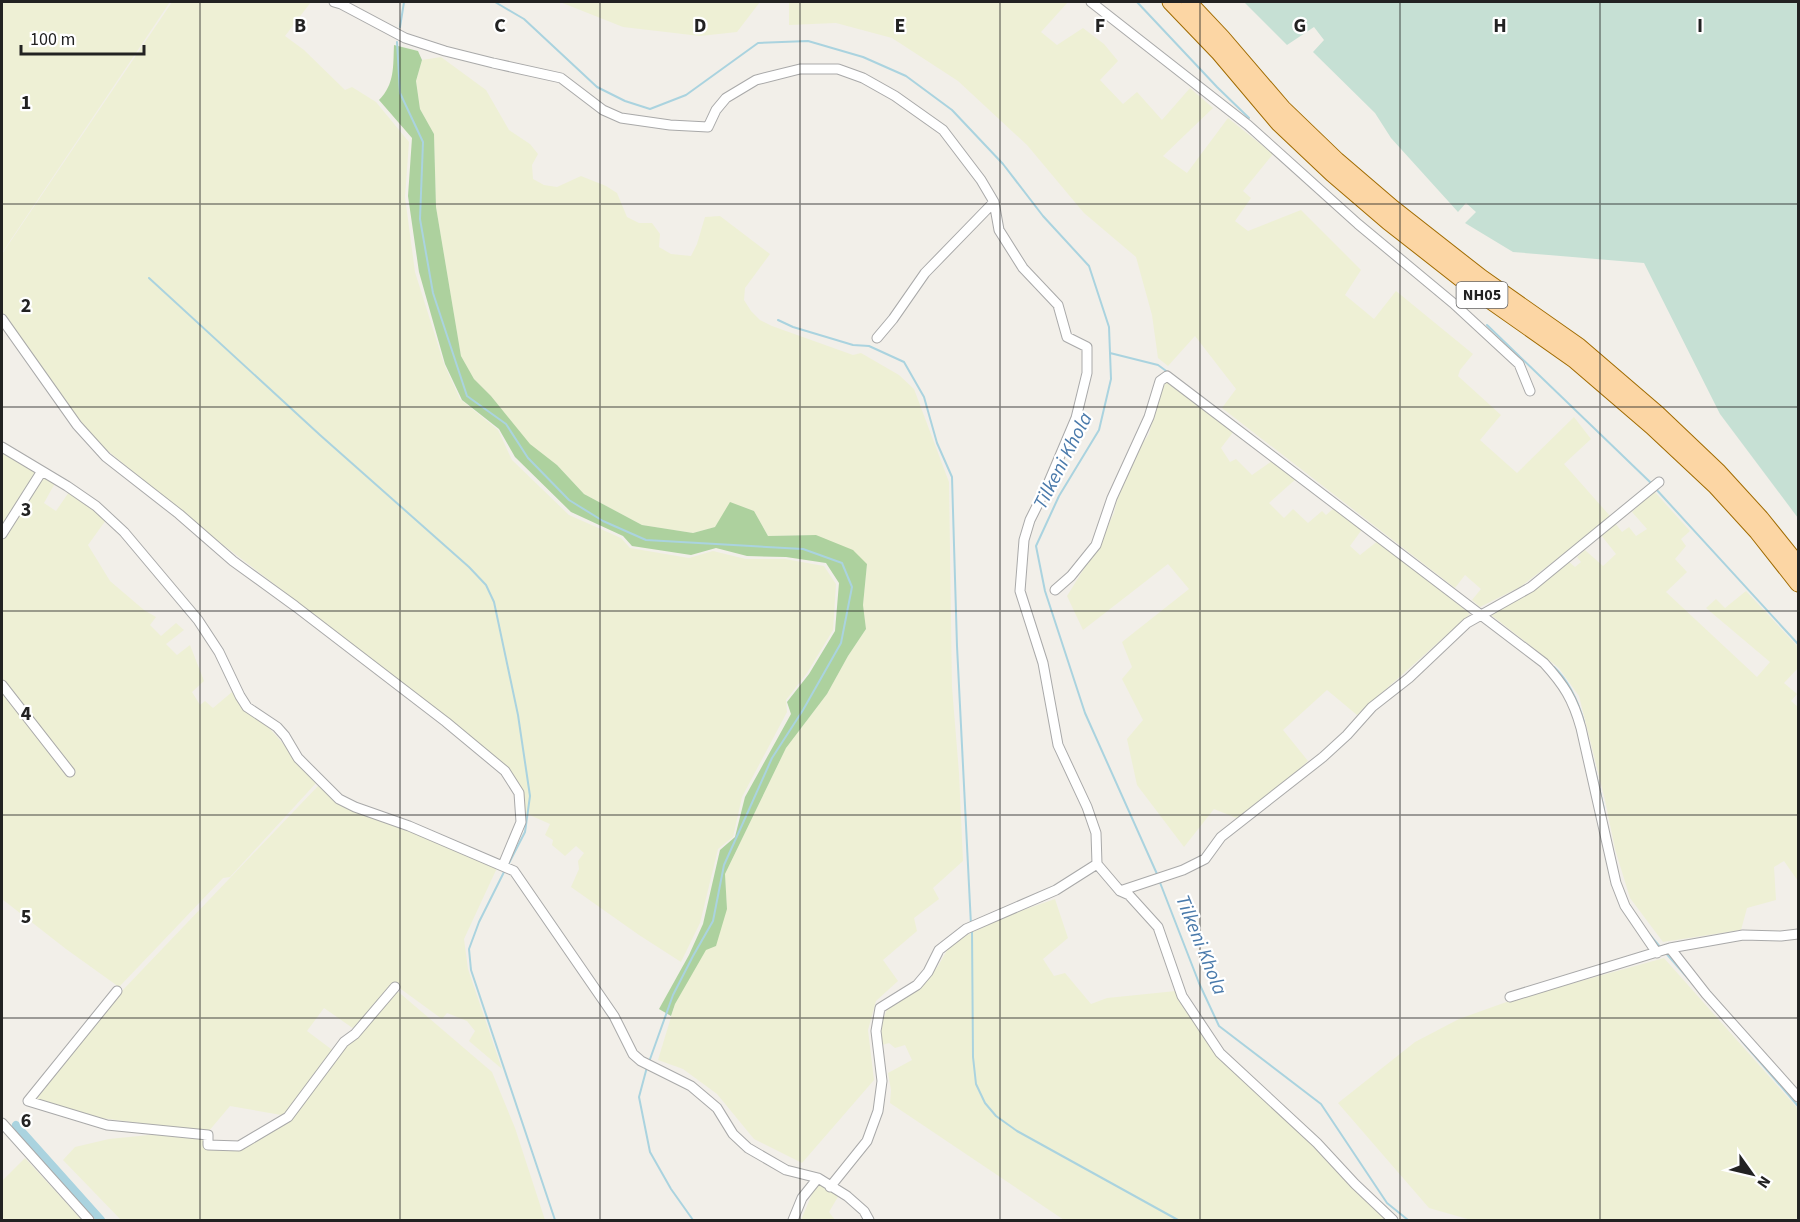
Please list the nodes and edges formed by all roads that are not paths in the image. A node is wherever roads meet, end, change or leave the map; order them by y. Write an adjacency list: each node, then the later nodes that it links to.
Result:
1 (334, 2): 5 (street)
2 (1091, 2): 8 (street)
3 (1170, 2): 14 (main road, NH05)
4 (1189, 2): 13 (main road, NH05)
5 (994, 202): 7 (street); 19 (street)
6 (2, 319): 20 (street)
7 (877, 338)
8 (1530, 391)
9 (2, 447): 10 (street)
10 (42, 471): 12 (street); 20 (street)
11 (1655, 484): 16 (street)
12 (2, 534)
13 (1798, 564)
14 (1798, 584)
15 (1055, 590): 16 (street)
16 (1480, 615): 21 (street); 23 (street)
17 (2, 685): 18 (street)
18 (70, 772)
19 (1097, 864): 21 (street); 30 (street)
20 (503, 865): 29 (street)
21 (1120, 891): 34 (street)
22 (1798, 934): 23 (street)
23 (1663, 950): 26 (street); 27 (street)
24 (395, 987): 25 (street)
25 (117, 991)
26 (1510, 997)
27 (1798, 1097)
28 (2, 1123): 31 (street)
29 (818, 1178): 30 (street); 32 (street)
30 (830, 1187): 33 (street)
31 (89, 1221)
32 (793, 1221)
33 (869, 1221)
34 (1393, 1221)

